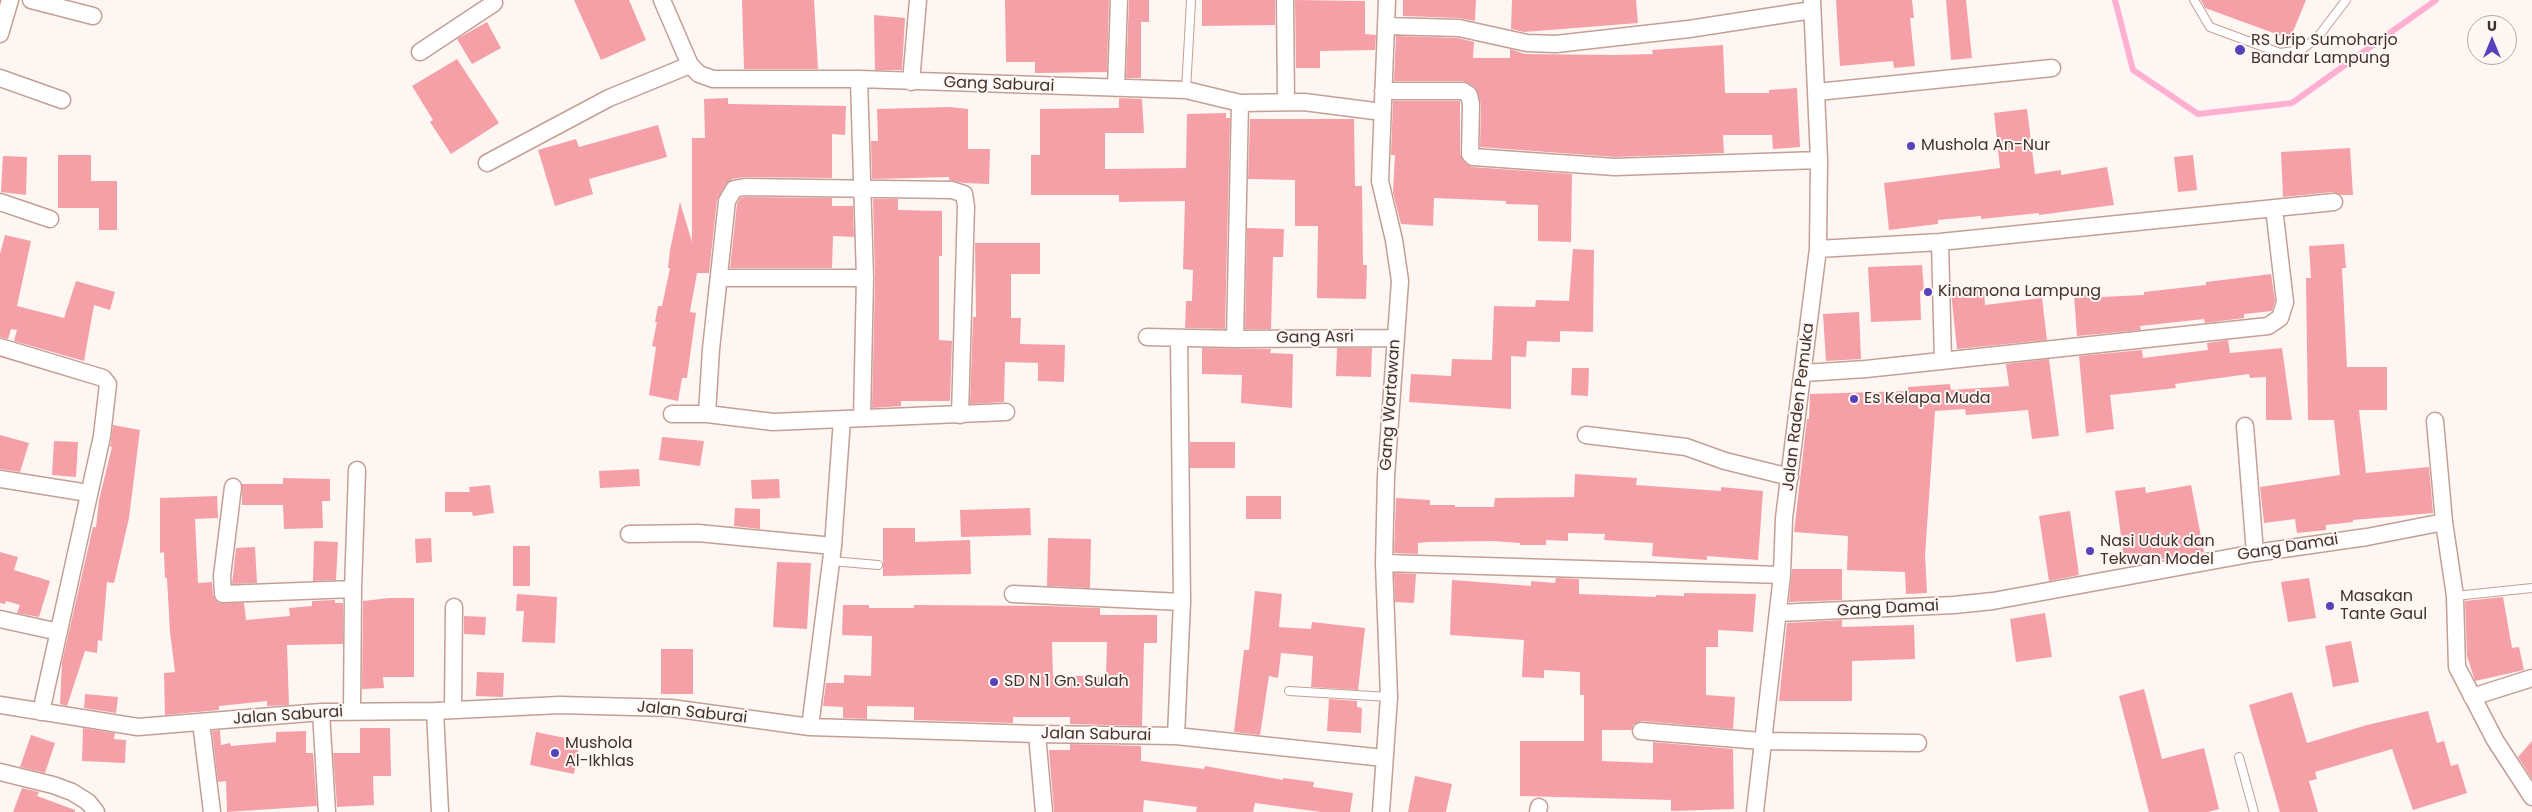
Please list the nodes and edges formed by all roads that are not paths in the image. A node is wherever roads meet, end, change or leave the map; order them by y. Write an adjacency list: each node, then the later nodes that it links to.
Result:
1 (10, 0): 15 (street)
2 (31, 0): 13 (street)
3 (662, 0): 17 (street)
4 (918, 0): 21 (street)
5 (1119, 0): 22 (street)
6 (1285, 0): 27 (street)
7 (1387, 0): 14 (street, Gang Wartawan)
8 (2194, 0): 9 (lane)
9 (2346, 0)
10 (495, 1): 16 (street)
11 (1191, 1): 23 (lane)
12 (1812, 5): 14 (street); 25 (street, Jalan Raden Pemuka)
13 (94, 16)
14 (1386, 26): 24 (street, Gang Wartawan)
15 (0, 34)
16 (420, 52)
17 (690, 65): 20 (street, Gang Saburai); 31 (street)
18 (2052, 68): 25 (street)
19 (0, 78): 26 (street)
20 (859, 79): 21 (street, Gang Saburai); 32 (street)
21 (911, 82): 22 (street, Gang Saburai)
22 (1116, 88): 23 (street, Gang Saburai)
23 (1186, 90): 28 (street, Gang Saburai)
24 (1383, 91): 29 (street, Gang Wartawan); 30 (street)
25 (1817, 92): 30 (street, Jalan Raden Pemuka)
26 (62, 100)
27 (1286, 102): 28 (street, Gang Saburai); 29 (street, Gang Saburai)
28 (1240, 104): 44 (street)
29 (1382, 112): 43 (street, Gang Wartawan)
30 (1819, 160): 38 (street, Jalan Raden Pemuka)
31 (487, 164)
32 (862, 190): 39 (street); 40 (street); 51 (street)
33 (0, 202): 36 (street)
34 (2334, 202): 35 (street)
35 (2274, 208): 37 (street); 46 (street)
36 (50, 219)
37 (1940, 242): 38 (street); 46 (street)
38 (1818, 249): 47 (street, Jalan Raden Pemuka)
39 (720, 278): 40 (street); 50 (street)
40 (864, 278): 52 (street)
41 (1147, 337): 42 (street, Gang Asri)
42 (1179, 338): 44 (street, Gang Asri); 73 (street)
43 (1395, 338): 44 (street, Gang Asri); 66 (street, Gang Wartawan)
44 (1235, 339)
45 (0, 347): 61 (street)
46 (1943, 361): 47 (street)
47 (1804, 373): 58 (street, Jalan Raden Pemuka)
48 (1006, 412): 51 (street)
49 (672, 414): 50 (street)
50 (707, 414): 53 (street)
51 (960, 415): 52 (street)
52 (862, 418): 53 (street)
53 (842, 419): 64 (street)
54 (2435, 421): 62 (street)
55 (2245, 426): 65 (street)
56 (1586, 435): 58 (street)
57 (357, 470): 70 (street)
58 (1790, 477): 68 (street, Jalan Raden Pemuka)
59 (0, 480): 61 (street)
60 (233, 487): 70 (street)
61 (88, 493): 77 (street)
62 (2444, 522): 65 (street, Gang Damai); 72 (street)
63 (629, 534): 64 (street)
64 (832, 553): 67 (lane); 89 (street)
65 (2255, 553): 75 (street, Gang Damai)
66 (1384, 563): 68 (street); 80 (street, Gang Wartawan)
67 (878, 565)
68 (1782, 575): 75 (street, Jalan Raden Pemuka)
69 (2532, 588): 72 (lane)
70 (353, 589): 84 (street)
71 (1013, 594): 73 (street)
72 (2455, 596): 81 (street)
73 (1182, 602): 92 (street)
74 (454, 606): 83 (street)
75 (1778, 613): 93 (street, Jalan Raden Pemuka)
76 (0, 619): 77 (street)
77 (59, 632): 86 (street)
78 (2532, 678): 81 (street)
79 (1289, 691): 80 (lane)
80 (1389, 697): 96 (street, Gang Wartawan)
81 (2472, 697): 98 (street)
82 (0, 706): 86 (street, Jalan Saburai)
83 (453, 709): 85 (street, Jalan Saburai); 89 (street, Jalan Saburai)
84 (352, 711): 85 (street, Jalan Saburai); 87 (street, Jalan Saburai)
85 (435, 711): 102 (street)
86 (41, 712): 88 (street, Jalan Saburai)
87 (321, 712): 88 (street, Jalan Saburai); 101 (street)
88 (201, 722): 100 (street)
89 (810, 727): 91 (street, Jalan Saburai)
90 (1641, 731): 93 (street)
91 (1037, 734): 92 (street, Jalan Saburai); 103 (street)
92 (1176, 736): 96 (street, Jalan Saburai)
93 (1761, 740): 94 (street); 105 (street, Jalan Raden Pemuka)
94 (1918, 743)
95 (2239, 757): 106 (lane)
96 (1384, 758): 104 (street, Gang Wartawan)
97 (0, 772): 99 (street)
98 (2532, 798)
99 (96, 812)
100 (212, 812)
101 (327, 812)
102 (440, 812)
103 (1044, 812)
104 (1381, 812)
105 (1754, 812)
106 (2254, 812)

